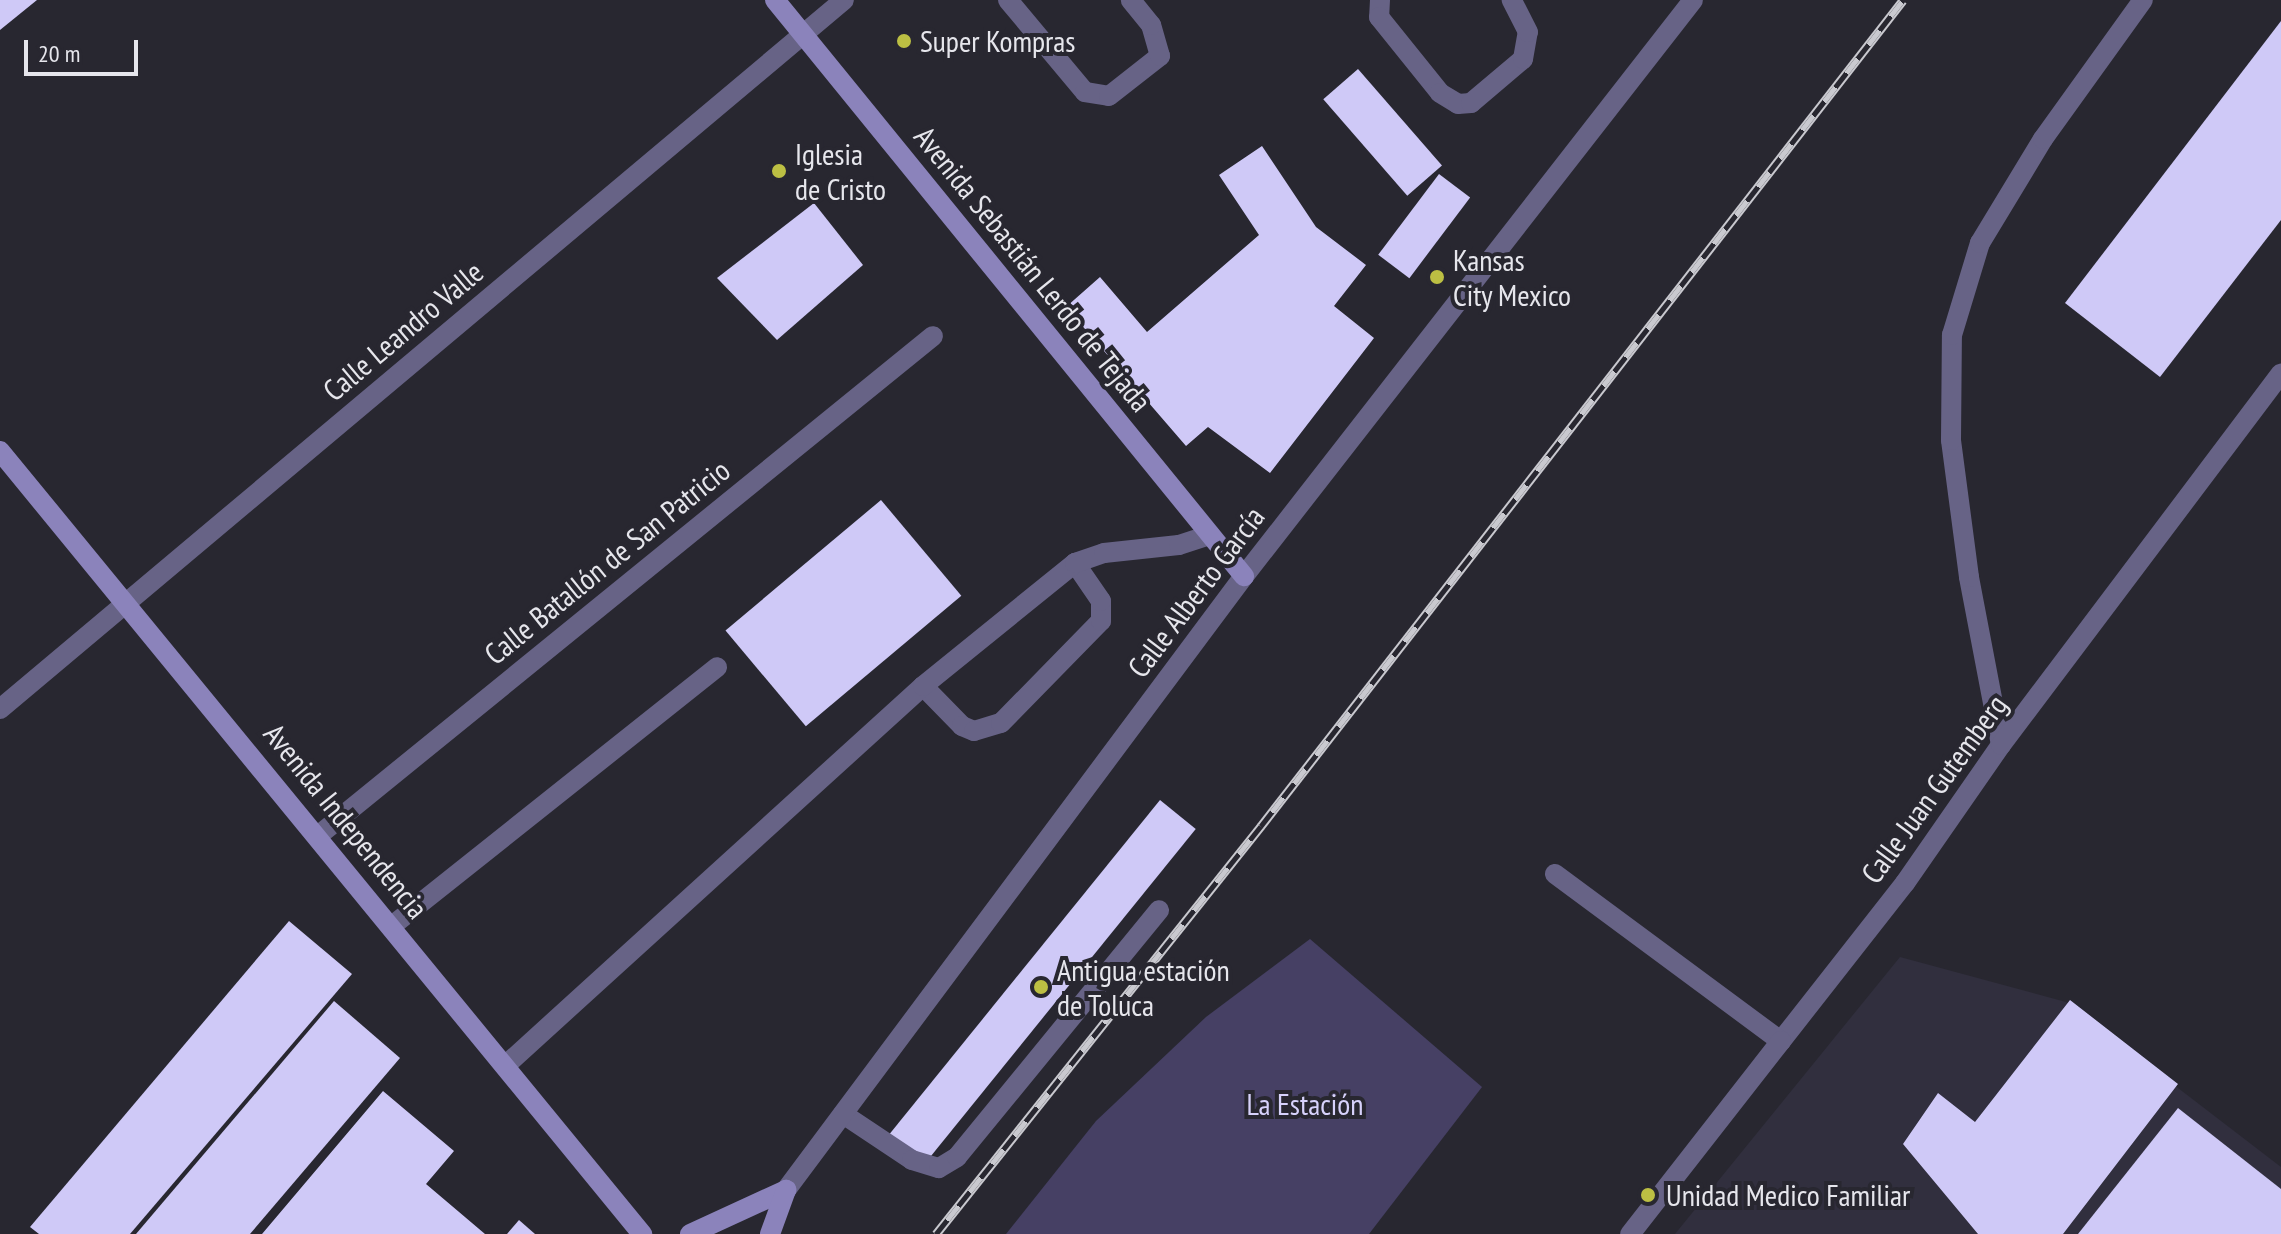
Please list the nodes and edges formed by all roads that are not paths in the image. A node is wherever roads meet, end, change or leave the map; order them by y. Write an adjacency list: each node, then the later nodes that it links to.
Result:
1 (775, 0): 9 (main road, Avenida Sebastián Lerdo de Tejada)
2 (844, 0): 9 (street, Calle Leandro Valle)
3 (1008, 0): 4 (street)
4 (1131, 0)
5 (1380, 0): 6 (street)
6 (1512, 0)
7 (1693, 0): 15 (street, Calle Alberto García)
8 (2143, 0): 20 (street)
9 (803, 34): 13 (main road, Avenida Sebastián Lerdo de Tejada); 16 (street, Calle Leandro Valle)
10 (933, 336): 21 (street, Calle Batallón de San Patricio)
11 (2281, 374): 20 (street, Calle Juan Gutemberg)
12 (0, 451): 16 (main road, Avenida Independencia)
13 (1210, 535): 14 (street); 15 (main road, Avenida Sebastián Lerdo de Tejada)
14 (1075, 563): 18 (street); 18 (street)
15 (1244, 576): 27 (street, Calle Alberto García)
16 (127, 602): 19 (street, Calle Leandro Valle); 21 (main road, Avenida Independencia)
17 (717, 667): 24 (street)
18 (923, 686): 26 (street)
19 (0, 709)
20 (2001, 745): 25 (street, Calle Juan Gutemberg)
21 (319, 835): 24 (main road, Avenida Independencia)
22 (1555, 874): 25 (street)
23 (1159, 910): 27 (street)
24 (393, 925): 26 (main road, Avenida Independencia)
25 (1781, 1041): 32 (street, Calle Juan Gutemberg)
26 (506, 1065): 29 (main road, Avenida Independencia)
27 (843, 1114): 28 (street, Calle Alberto García)
28 (786, 1190): 30 (main road); 31 (main road, Calle Alberto García)
29 (642, 1234)
30 (690, 1234)
31 (770, 1234)
32 (1630, 1234)

